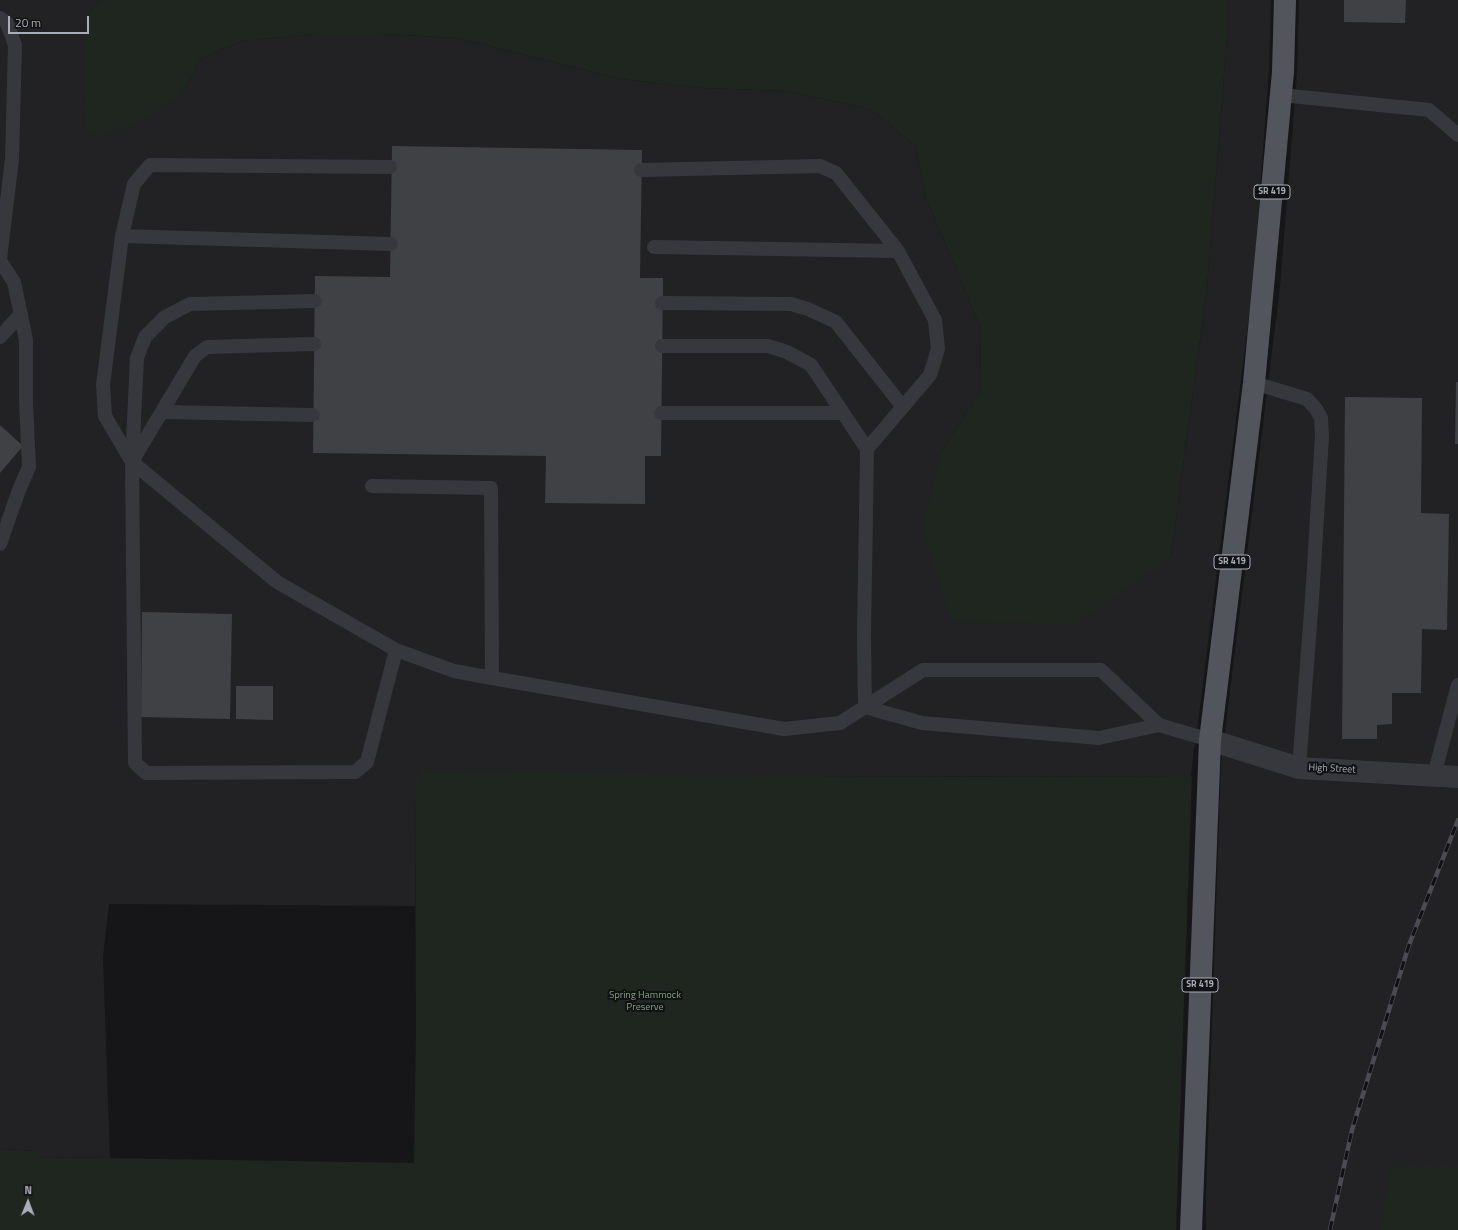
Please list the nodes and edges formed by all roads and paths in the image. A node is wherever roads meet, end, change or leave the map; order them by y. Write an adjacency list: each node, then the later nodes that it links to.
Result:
1 (1285, 0): 3 (main road, SR 419)
2 (0, 18): 11 (lane)
3 (1281, 95): 4 (lane); 18 (main road, SR 419)
4 (1458, 134)
5 (390, 167): 7 (lane)
6 (642, 170): 10 (lane)
7 (122, 236): 8 (lane); 25 (lane)
8 (391, 244)
9 (654, 247): 10 (lane)
10 (898, 251): 19 (lane)
11 (0, 260): 14 (lane)
12 (315, 301): 25 (lane)
13 (662, 303): 19 (lane)
14 (21, 314): 15 (lane); 27 (lane)
15 (0, 337)
16 (314, 344): 20 (lane)
17 (662, 346): 22 (lane)
18 (1254, 383): 33 (main road, SR 419); 34 (lane)
19 (902, 406): 24 (lane)
20 (162, 412): 23 (lane); 25 (lane)
21 (661, 413): 22 (lane)
22 (843, 413): 24 (lane)
23 (313, 415)
24 (866, 449): 31 (lane)
25 (132, 462): 28 (lane); 28 (lane)
26 (372, 486): 29 (lane)
27 (0, 544)
28 (396, 650): 29 (lane)
29 (492, 678): 31 (lane)
30 (1458, 685): 35 (lane)
31 (865, 707): 32 (lane); 32 (lane)
32 (1159, 725): 33 (lane)
33 (1210, 740): 34 (street, High Street); 37 (main road, SR 419)
34 (1299, 768): 35 (street, High Street)
35 (1434, 775): 36 (street, High Street)
36 (1458, 777)
37 (1191, 1230)

